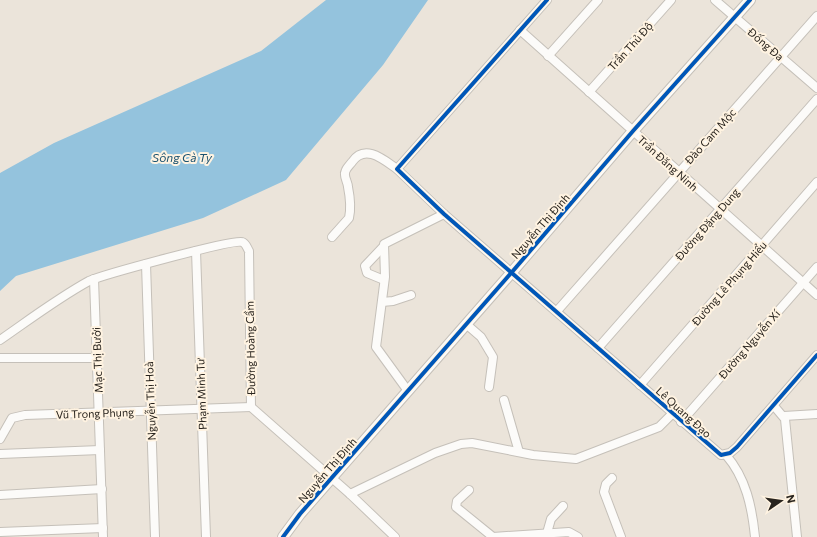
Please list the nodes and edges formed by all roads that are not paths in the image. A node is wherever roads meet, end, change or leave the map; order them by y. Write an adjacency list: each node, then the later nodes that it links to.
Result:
1 (547, 0): 8 (street)
2 (598, 0): 9 (street)
3 (671, 0): 12 (street, Trần Thủ Độ)
4 (716, 0): 7 (street, Đống Đa)
5 (750, 0): 7 (street, Nguyễn Thị Định)
6 (817, 16): 10 (street, Đào Cam Mộc)
7 (735, 17): 10 (street, Đống Đa); 14 (street, Nguyễn Thị Định)
8 (520, 30): 9 (street, Trần Đăng Ninh); 15 (street)
9 (548, 56): 12 (street, Trần Đăng Ninh)
10 (780, 56): 11 (street, Đống Đa); 16 (street, Đào Cam Mộc)
11 (817, 88)
12 (589, 92): 14 (street, Trần Đăng Ninh)
13 (817, 99): 18 (street, Đường Đặng Dung)
14 (633, 131): 16 (street, Trần Đăng Ninh); 26 (street, Nguyễn Thị Định)
15 (397, 169): 19 (street, Lê Quang Đạo); 20 (street, Lê Quang Đạo)
16 (679, 172): 18 (street, Trần Đăng Ninh); 33 (street, Đào Cam Mộc)
17 (817, 182): 21 (street, Đường Lê Phụng Hiểu)
18 (720, 209): 21 (street, Trần Đăng Ninh); 36 (street, Đường Đặng Dung)
19 (444, 214): 22 (street); 26 (street, Lê Quang Đạo)
20 (332, 237)
21 (762, 246): 29 (street, Trần Đăng Ninh); 40 (street, Đường Lê Phụng Hiểu)
22 (383, 247): 28 (street); 28 (street)
23 (196, 251): 24 (street); 45 (street, Đường Hoàng Cầm); 46 (street, Phạm Minh Tư)
24 (146, 264): 27 (street); 47 (street, Nguyễn Thị Hoà)
25 (817, 267): 29 (street, Đường Nguyễn Xí)
26 (512, 272): 33 (street, Lê Quang Đạo); 34 (street, Nguyễn Thị Định)
27 (94, 279): 35 (street); 39 (street, Mạc Thị Bưởi)
28 (384, 280): 32 (street)
29 (803, 283): 31 (street, Trần Đăng Ninh); 52 (street, Đường Nguyễn Xí)
30 (411, 295): 32 (street)
31 (817, 295)
32 (382, 302): 42 (street)
33 (557, 311): 36 (street, Lê Quang Đạo)
34 (466, 324): 41 (street); 42 (street, Nguyễn Thị Định)
35 (0, 340)
36 (598, 348): 40 (street, Lê Quang Đạo)
37 (817, 356): 44 (street)
38 (0, 358): 39 (street)
39 (97, 358): 48 (street, Mạc Thị Bưởi)
40 (640, 385): 49 (street, Lê Quang Đạo)
41 (489, 387)
42 (408, 391): 58 (street, Nguyễn Thị Định)
43 (504, 400): 55 (street)
44 (774, 406): 51 (street); 57 (street)
45 (251, 407): 46 (street, Vũ Trọng Phụng); 58 (street, Đường Hoàng Cầm)
46 (202, 409): 47 (street, Vũ Trọng Phụng); 71 (street, Phạm Minh Tư)
47 (150, 411): 48 (street, Vũ Trọng Phụng); 70 (street, Nguyễn Thị Hoà)
48 (99, 412): 53 (street, Vũ Trọng Phụng); 54 (street, Mạc Thị Bưởi)
49 (672, 414): 52 (street, Lê Quang Đạo); 55 (street)
50 (817, 414): 51 (street)
51 (784, 416): 78 (street)
52 (680, 422): 57 (street, Lê Quang Đạo)
53 (0, 439)
54 (100, 450): 56 (street); 60 (street, Mạc Thị Bưởi)
55 (519, 452): 62 (street)
56 (0, 454)
57 (726, 455): 77 (street)
58 (332, 478): 62 (street, Đường Hoàng Cầm); 72 (street, Nguyễn Thị Định)
59 (612, 478): 76 (street)
60 (102, 489): 63 (street); 65 (street, Mạc Thị Bưởi)
61 (469, 490): 74 (street)
62 (350, 494): 73 (street, Đường Hoàng Cầm)
63 (0, 495)
64 (563, 506): 67 (street)
65 (103, 528): 66 (street); 69 (street, Mạc Thị Bưởi)
66 (0, 532)
67 (547, 533): 68 (street); 75 (street)
68 (526, 536): 74 (street)
69 (103, 537)
70 (155, 537)
71 (206, 537)
72 (283, 537)
73 (395, 537)
74 (493, 537)
75 (578, 537)
76 (621, 537)
77 (756, 537)
78 (797, 537)

